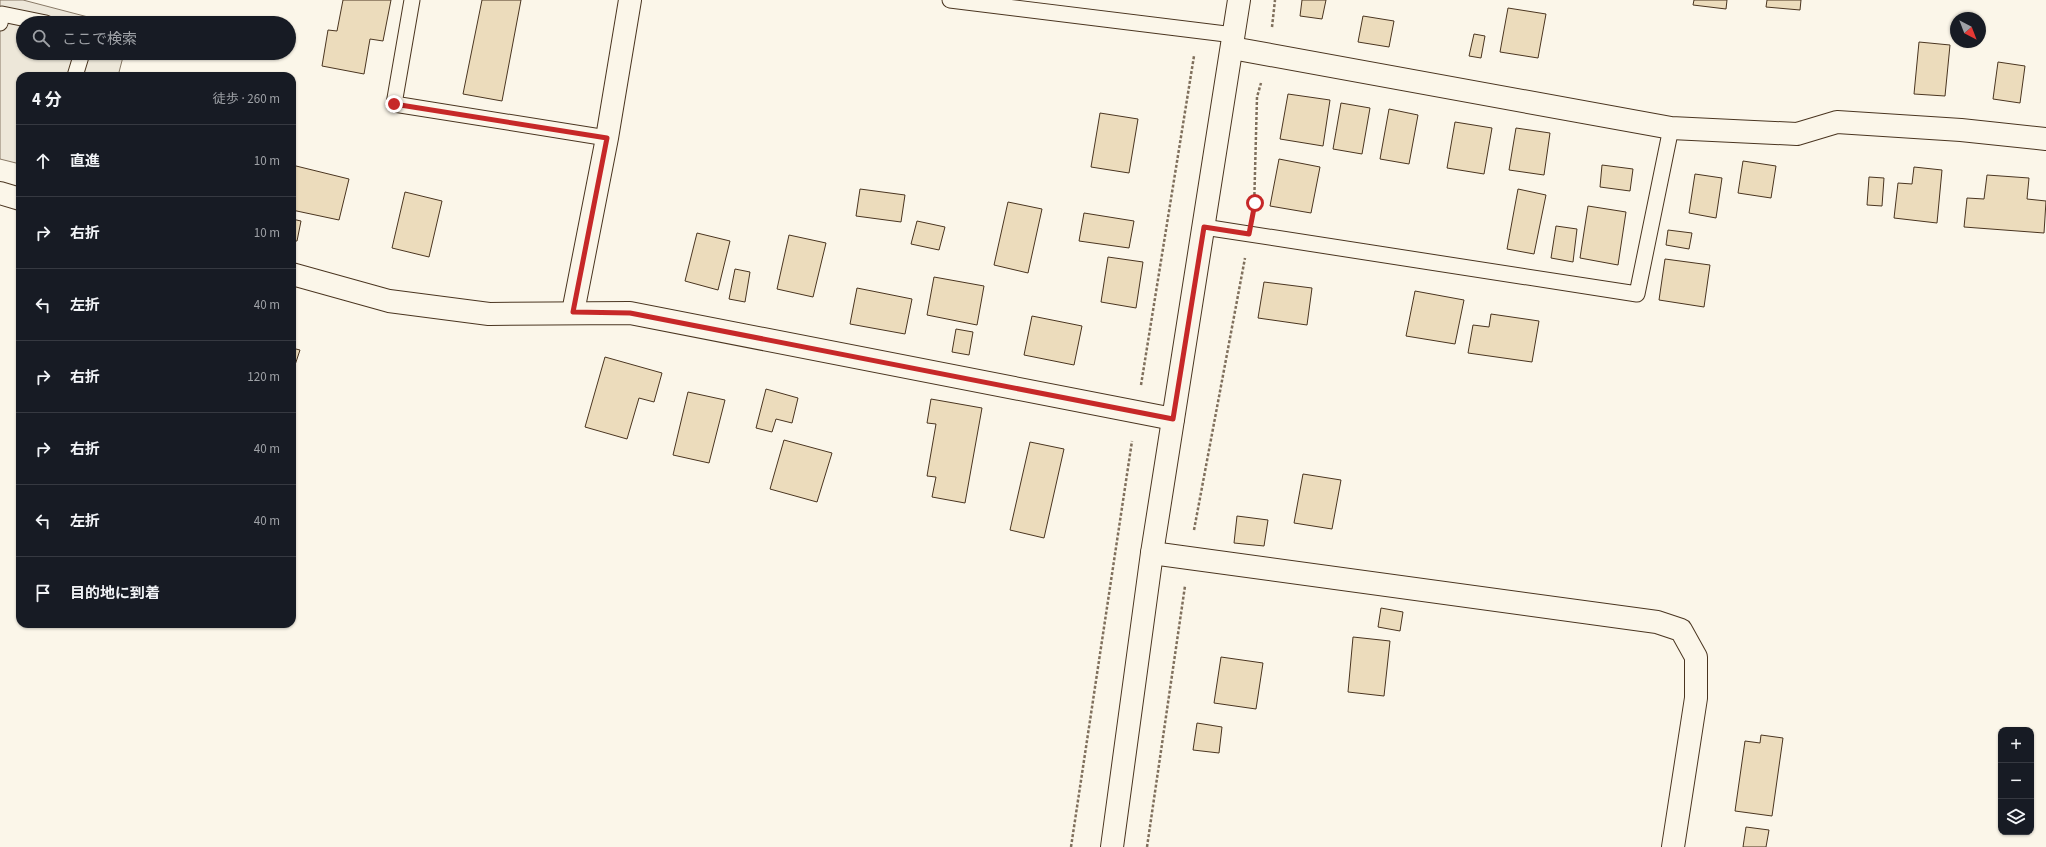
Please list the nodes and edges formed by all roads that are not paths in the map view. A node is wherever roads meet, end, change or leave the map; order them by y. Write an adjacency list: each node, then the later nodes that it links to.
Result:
1 (412, 0): 11 (lane)
2 (630, 0): 11 (street)
3 (950, 0): 7 (lane)
4 (1240, 0): 7 (street)
5 (16, 17): 6 (lane)
6 (0, 23)
7 (1233, 41): 10 (street); 15 (street)
8 (80, 60): 9 (lane)
9 (76, 72)
10 (1671, 128): 12 (street); 15 (lane)
11 (607, 138): 17 (street)
12 (2046, 139)
13 (0, 193): 14 (street)
14 (16, 198)
15 (1204, 227): 18 (street)
16 (296, 275): 17 (street)
17 (573, 312): 18 (street)
18 (1173, 419): 19 (street)
19 (1152, 553): 20 (street); 21 (street)
20 (1112, 847)
21 (1673, 847)

